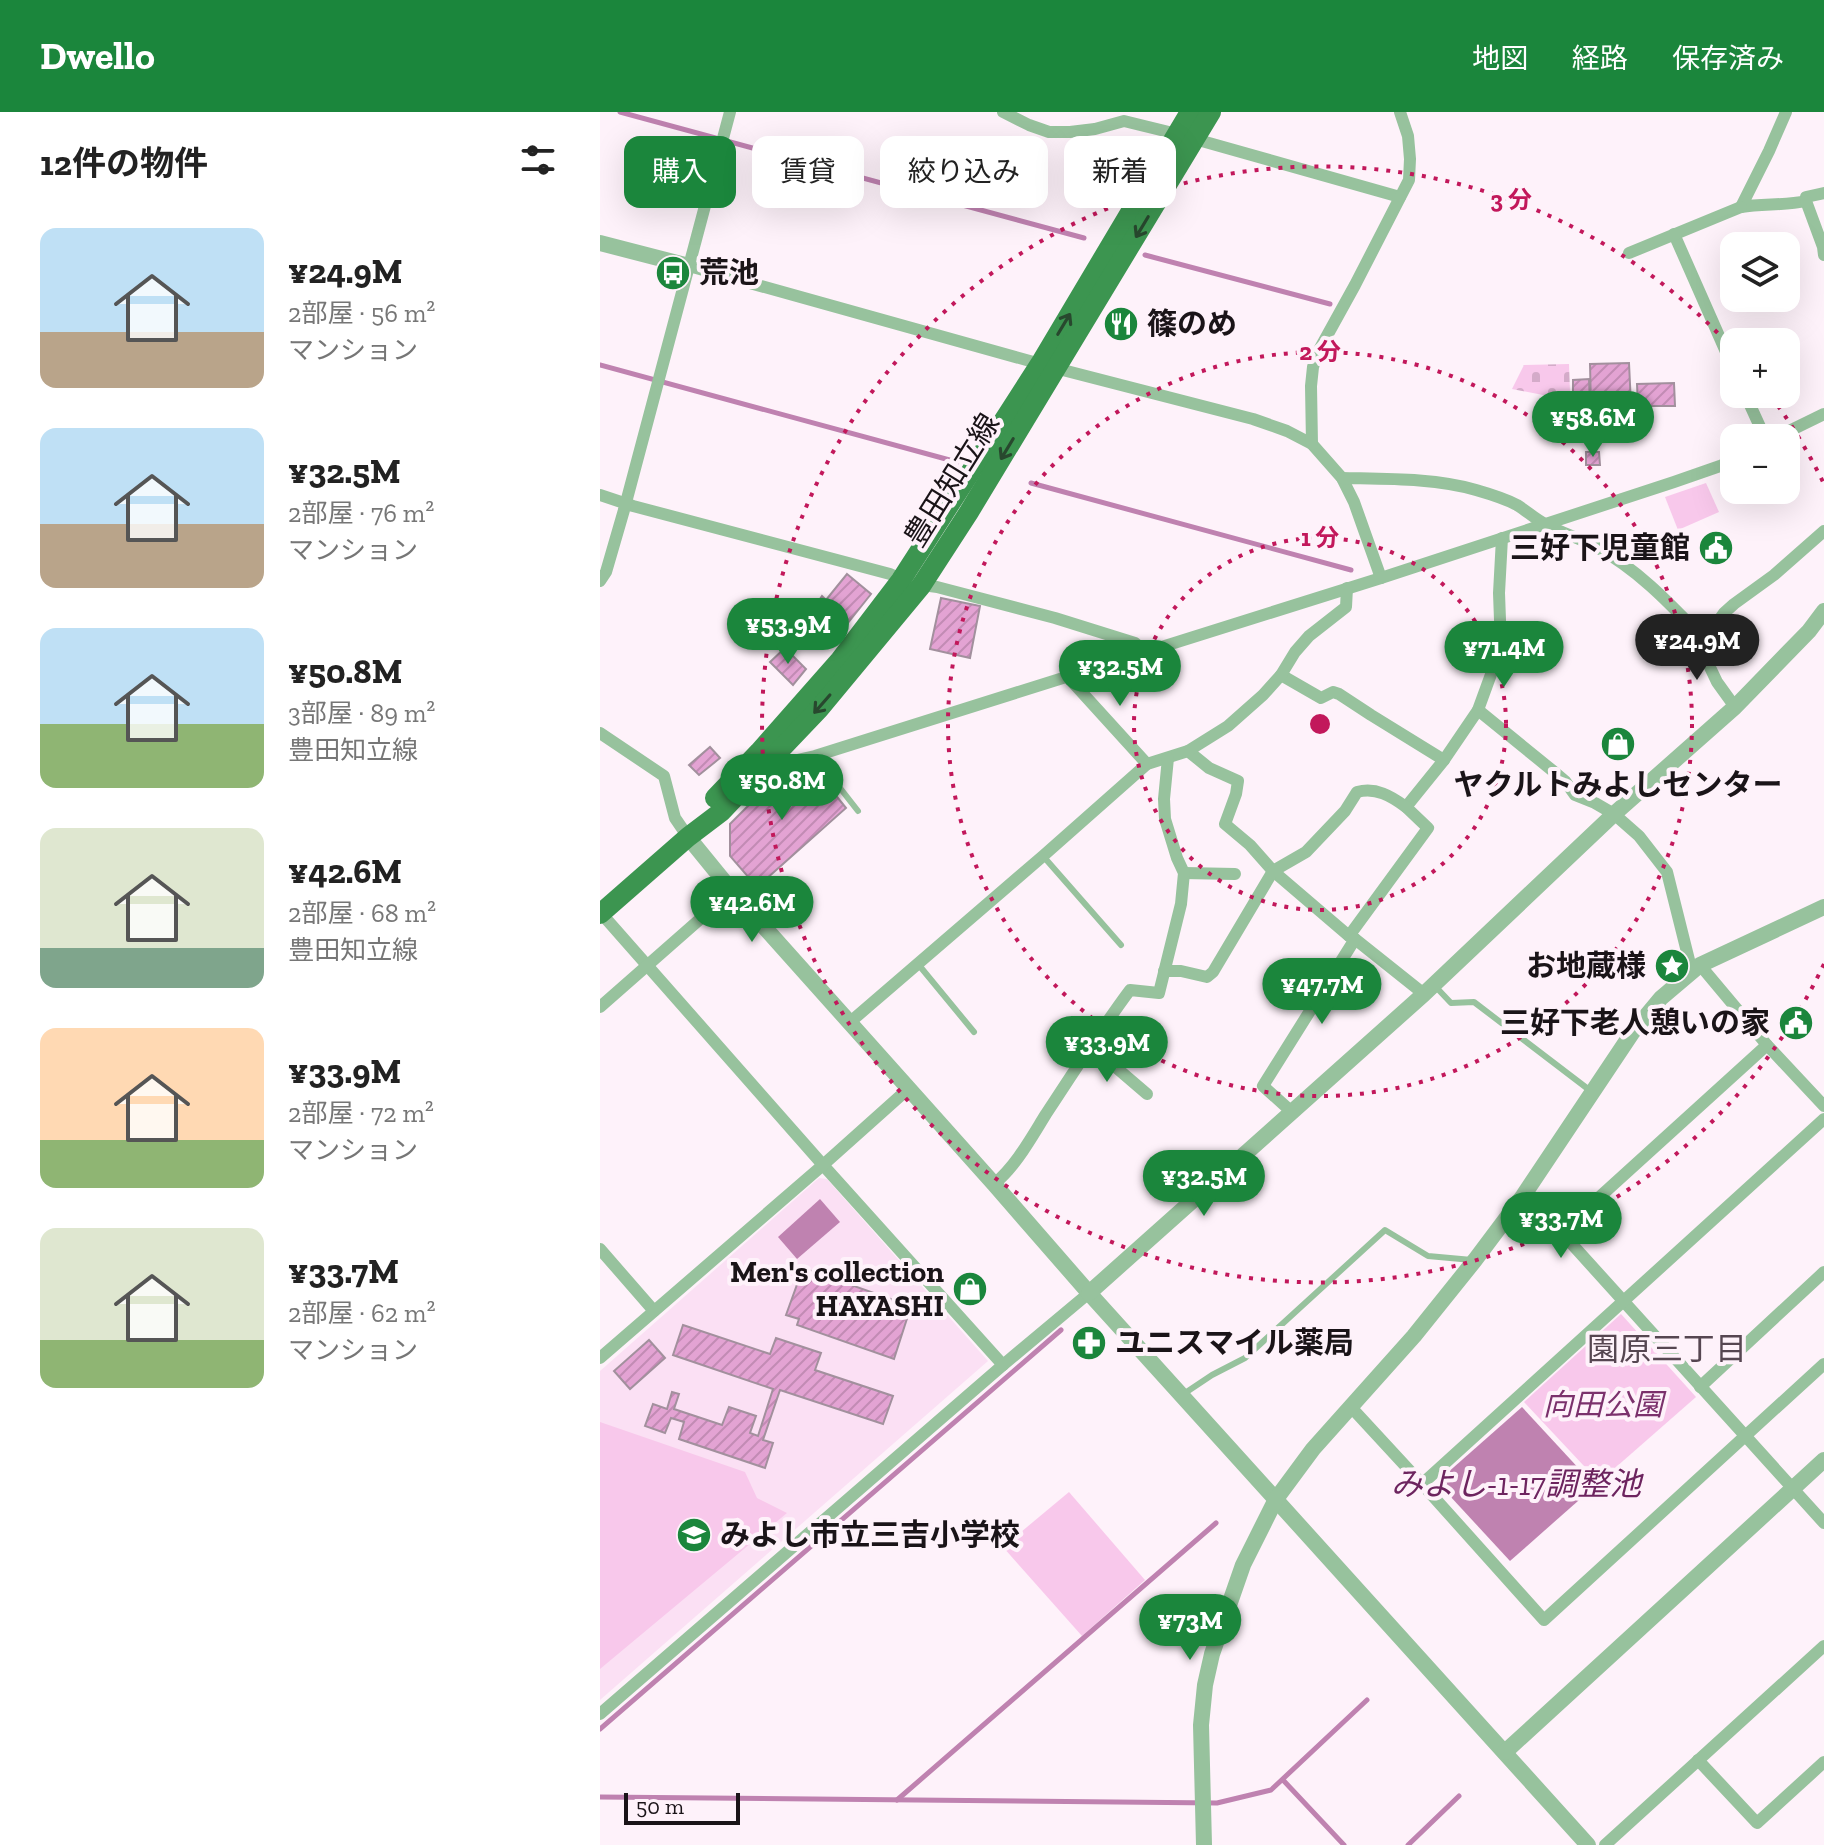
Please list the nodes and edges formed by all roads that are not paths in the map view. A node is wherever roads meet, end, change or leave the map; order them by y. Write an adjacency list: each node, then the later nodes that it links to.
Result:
1 (730, 112): 16 (street)
2 (1003, 112): 7 (street)
3 (1190, 112): 7 (main road, 豊田知立線)
4 (1211, 112): 7 (main road, 豊田知立線)
5 (1400, 112): 9 (street)
6 (1786, 112): 11 (street)
7 (1185, 137): 9 (street); 18 (main road, 豊田知立線)
8 (1824, 193): 10 (street)
9 (1400, 197): 21 (street)
10 (1806, 201): 11 (street); 15 (street)
11 (1741, 207): 12 (street)
12 (1674, 234): 14 (street); 17 (street)
13 (600, 243): 16 (street)
14 (1629, 253)
15 (1824, 255)
16 (689, 266): 18 (street); 25 (street)
17 (1720, 338)
18 (1048, 366): 21 (street); 30 (main road, 豊田知立線); 32 (main road, 豊田知立線, one-way to 32)
19 (1824, 415): 20 (street)
20 (1800, 426)
21 (1312, 444): 23 (street)
22 (1720, 466): 26 (street)
23 (1342, 478): 26 (street); 29 (street)
24 (600, 495): 25 (street)
25 (625, 503): 30 (street); 31 (street)
26 (1544, 524): 28 (street); 35 (street)
27 (1824, 531): 35 (street)
28 (1502, 538): 29 (street); 40 (street)
29 (1381, 578): 33 (street)
30 (901, 580): 32 (street); 51 (main road, 豊田知立線)
31 (600, 581)
32 (921, 586): 36 (street); 47 (main road, 豊田知立線, one-way to 47)
33 (1347, 588): 36 (street); 37 (street)
34 (1824, 611): 39 (street)
35 (1705, 640): 39 (street)
36 (1144, 651): 38 (street)
37 (1281, 675): 42 (street); 45 (street)
38 (1067, 676): 43 (street); 46 (street)
39 (1735, 707): 50 (street)
40 (1478, 710): 45 (street); 50 (street)
41 (600, 733): 51 (street)
42 (1188, 751): 44 (street); 53 (street)
43 (815, 756): 47 (street); 49 (lane)
44 (1168, 758): 46 (street); 54 (street)
45 (1444, 760): 48 (street)
46 (1147, 764): 52 (street)
47 (764, 768): 51 (main road, 豊田知立線)
48 (1406, 807): 53 (street); 59 (street)
49 (858, 811)
50 (1614, 814): 63 (street); 65 (street)
51 (688, 837): 56 (street); 58 (main road, 豊田知立線)
52 (1043, 856): 60 (lane); 61 (street)
53 (1273, 871): 59 (street); 64 (street)
54 (1184, 873): 55 (street); 64 (street)
55 (1235, 874)
56 (732, 891): 62 (street); 67 (street)
57 (1824, 907): 63 (street)
58 (601, 914): 62 (street)
59 (1352, 937): 65 (street); 75 (street)
60 (1121, 945)
61 (918, 964): 67 (street); 68 (lane)
62 (648, 966): 66 (street); 77 (street)
63 (1696, 969): 69 (street); 72 (street)
64 (1164, 971): 70 (street)
65 (1429, 990): 72 (lane); 75 (street)
66 (600, 1007)
67 (849, 1023): 71 (street)
68 (974, 1032)
69 (1767, 1045): 74 (street); 80 (street)
70 (1091, 1046): 73 (street); 78 (street)
71 (908, 1089): 77 (street); 78 (street)
72 (1593, 1093): 79 (street)
73 (1147, 1094)
74 (1824, 1106)
75 (1293, 1113): 84 (street)
76 (1824, 1119): 85 (street)
77 (823, 1165): 86 (street); 89 (street)
78 (994, 1184): 84 (street)
79 (1523, 1196): 80 (street); 82 (street)
80 (1561, 1232): 85 (street)
81 (600, 1249): 86 (street)
82 (1475, 1260): 91 (lane); 92 (street)
83 (1824, 1272): 90 (street)
84 (1089, 1293): 89 (street); 91 (street)
85 (1622, 1302): 90 (street); 95 (street)
86 (654, 1311): 87 (street)
87 (600, 1358)
88 (1824, 1364): 93 (street)
89 (1003, 1365): 100 (street)
90 (1700, 1387): 93 (street)
91 (1182, 1395): 97 (street)
92 (1350, 1406): 95 (street); 97 (street)
93 (1744, 1436): 95 (street); 96 (street)
94 (1824, 1460): 96 (street)
95 (1422, 1484)
96 (1792, 1488): 98 (street); 101 (street)
97 (1276, 1499): 101 (street); 104 (street)
98 (1824, 1523)
99 (1824, 1646): 102 (street)
100 (600, 1714)
101 (1505, 1752): 105 (street)
102 (1698, 1760): 103 (street); 106 (street)
103 (1824, 1762)
104 (1204, 1845)
105 (1588, 1845)
106 (1605, 1845)

